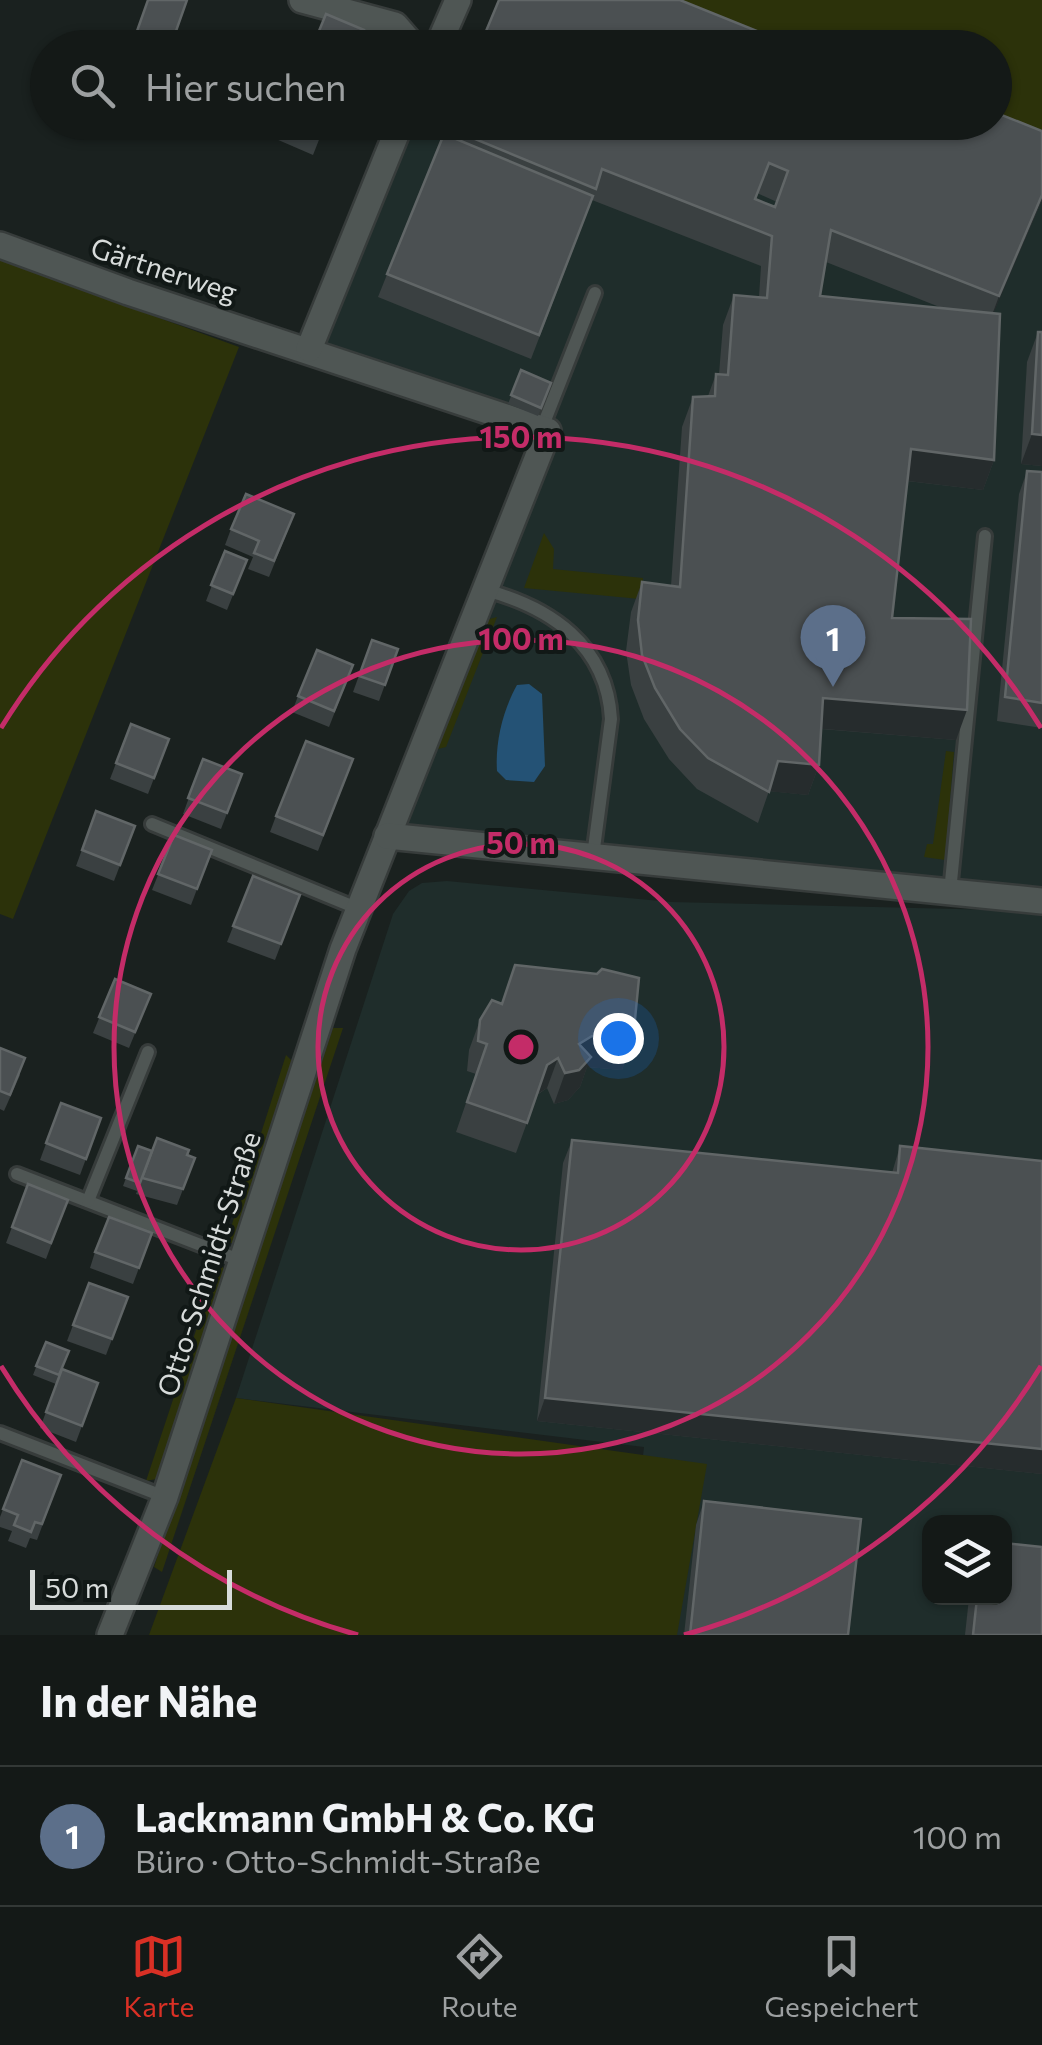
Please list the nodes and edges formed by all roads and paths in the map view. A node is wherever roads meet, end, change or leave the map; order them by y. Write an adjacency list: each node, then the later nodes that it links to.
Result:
1 (302, 0): 3 (street)
2 (458, 0): 4 (street)
3 (399, 30)
4 (445, 30)
5 (394, 140): 8 (street)
6 (0, 245): 8 (street, Gärtnerweg)
7 (595, 293): 9 (lane)
8 (310, 349): 9 (street, Gärtnerweg)
9 (545, 430): 11 (street, Otto-Schmidt-Straße)
10 (985, 536): 15 (lane)
11 (485, 590): 13 (street, Otto-Schmidt-Straße); 14 (lane)
12 (152, 824): 17 (lane)
13 (386, 836): 14 (street); 17 (street, Otto-Schmidt-Straße)
14 (593, 856): 15 (street)
15 (950, 892): 16 (street)
16 (1042, 901)
17 (359, 908): 21 (street, Otto-Schmidt-Straße)
18 (148, 1052): 20 (lane)
19 (17, 1174): 20 (lane)
20 (88, 1201): 21 (lane)
21 (242, 1261): 23 (street, Otto-Schmidt-Straße)
22 (0, 1433): 23 (lane)
23 (165, 1497): 24 (street, Otto-Schmidt-Straße)
24 (110, 1635)

